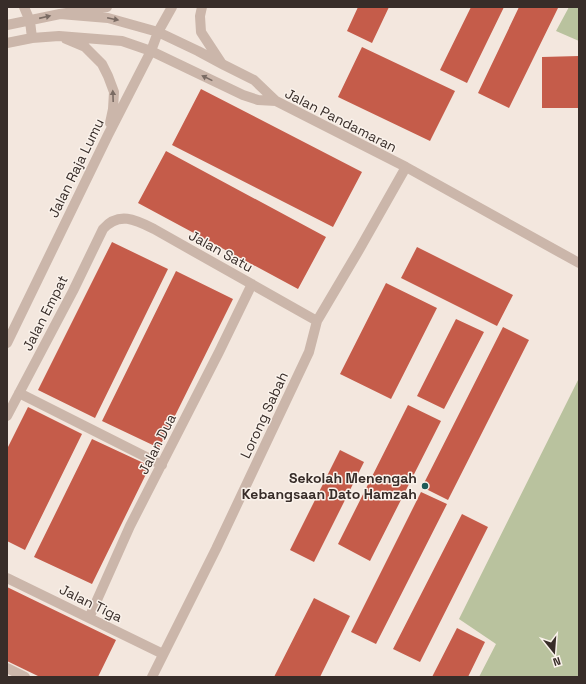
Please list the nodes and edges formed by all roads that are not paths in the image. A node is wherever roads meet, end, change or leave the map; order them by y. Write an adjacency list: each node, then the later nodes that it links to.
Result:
1 (24, 7): 6 (street)
2 (107, 7): 5 (street)
3 (172, 7): 8 (street, Jalan Raja Lumu)
4 (202, 7): 13 (street)
5 (60, 14): 6 (street, one-way to 5); 8 (street, one-way to 8)
6 (30, 21): 7 (street); 10 (street)
7 (7, 25)
8 (158, 32): 12 (street, Jalan Raja Lumu); 13 (street)
9 (59, 36): 10 (street, Jalan Pandamaran); 12 (street, Jalan Pandamaran); 15 (street, one-way to 9)
10 (32, 38): 11 (street, Jalan Pandamaran)
11 (7, 43)
12 (151, 51): 14 (street, Jalan Pandamaran, one-way to 12); 15 (street, Jalan Raja Lumu)
13 (224, 65): 14 (street)
14 (276, 101): 16 (street, Jalan Pandamaran)
15 (108, 135): 21 (street, Jalan Raja Lumu)
16 (406, 167): 18 (street, Jalan Pandamaran); 20 (street, Lorong Sabah)
17 (108, 223): 19 (street, Jalan Satu); 22 (street, Jalan Empat)
18 (579, 263)
19 (252, 284): 20 (street, Jalan Satu); 24 (street, Jalan Dua)
20 (317, 321): 27 (street, Lorong Sabah)
21 (7, 343)
22 (19, 393): 23 (street, Jalan Empat); 24 (street)
23 (7, 416)
24 (162, 465): 26 (street, Jalan Dua)
25 (7, 578): 26 (street, Jalan Tiga)
26 (90, 618): 27 (street, Jalan Tiga)
27 (163, 654): 30 (street, Lorong Sabah)
28 (7, 668): 29 (street)
29 (25, 677)
30 (152, 677)

